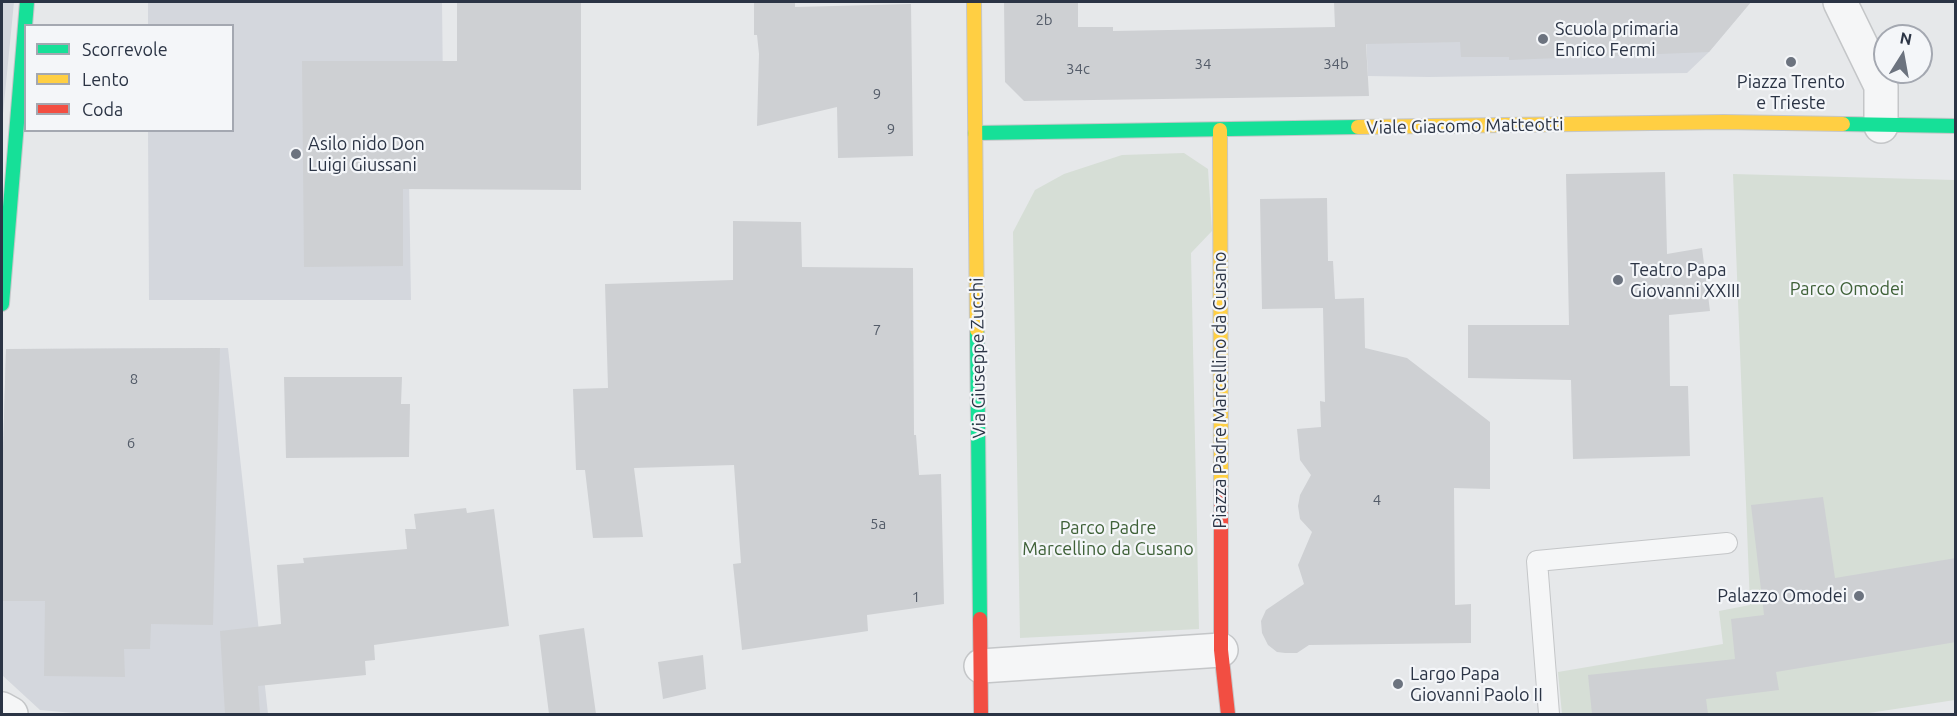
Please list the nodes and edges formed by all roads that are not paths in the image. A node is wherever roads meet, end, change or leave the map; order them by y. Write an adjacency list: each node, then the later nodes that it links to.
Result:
1 (27, 2): 4 (street)
2 (974, 2): 9 (street, Via Giuseppe Zucchi)
3 (1840, 2): 6 (street)
4 (25, 24)
5 (24, 38): 10 (street)
6 (1881, 126): 7 (street, Viale Giacomo Matteotti); 8 (street, Viale Giacomo Matteotti)
7 (1956, 126)
8 (1220, 130): 9 (street, Viale Giacomo Matteotti); 12 (street, Piazza Padre Marcellino da Cusano)
9 (975, 133): 13 (street, Via Giuseppe Zucchi)
10 (2, 304)
11 (1726, 543): 18 (lane)
12 (1221, 650): 13 (street); 17 (street, Piazza Padre Marcellino da Cusano)
13 (981, 666): 16 (street, Via Giuseppe Zucchi)
14 (2, 709): 15 (street)
15 (11, 714)
16 (981, 714)
17 (1228, 714)
18 (1550, 714)

